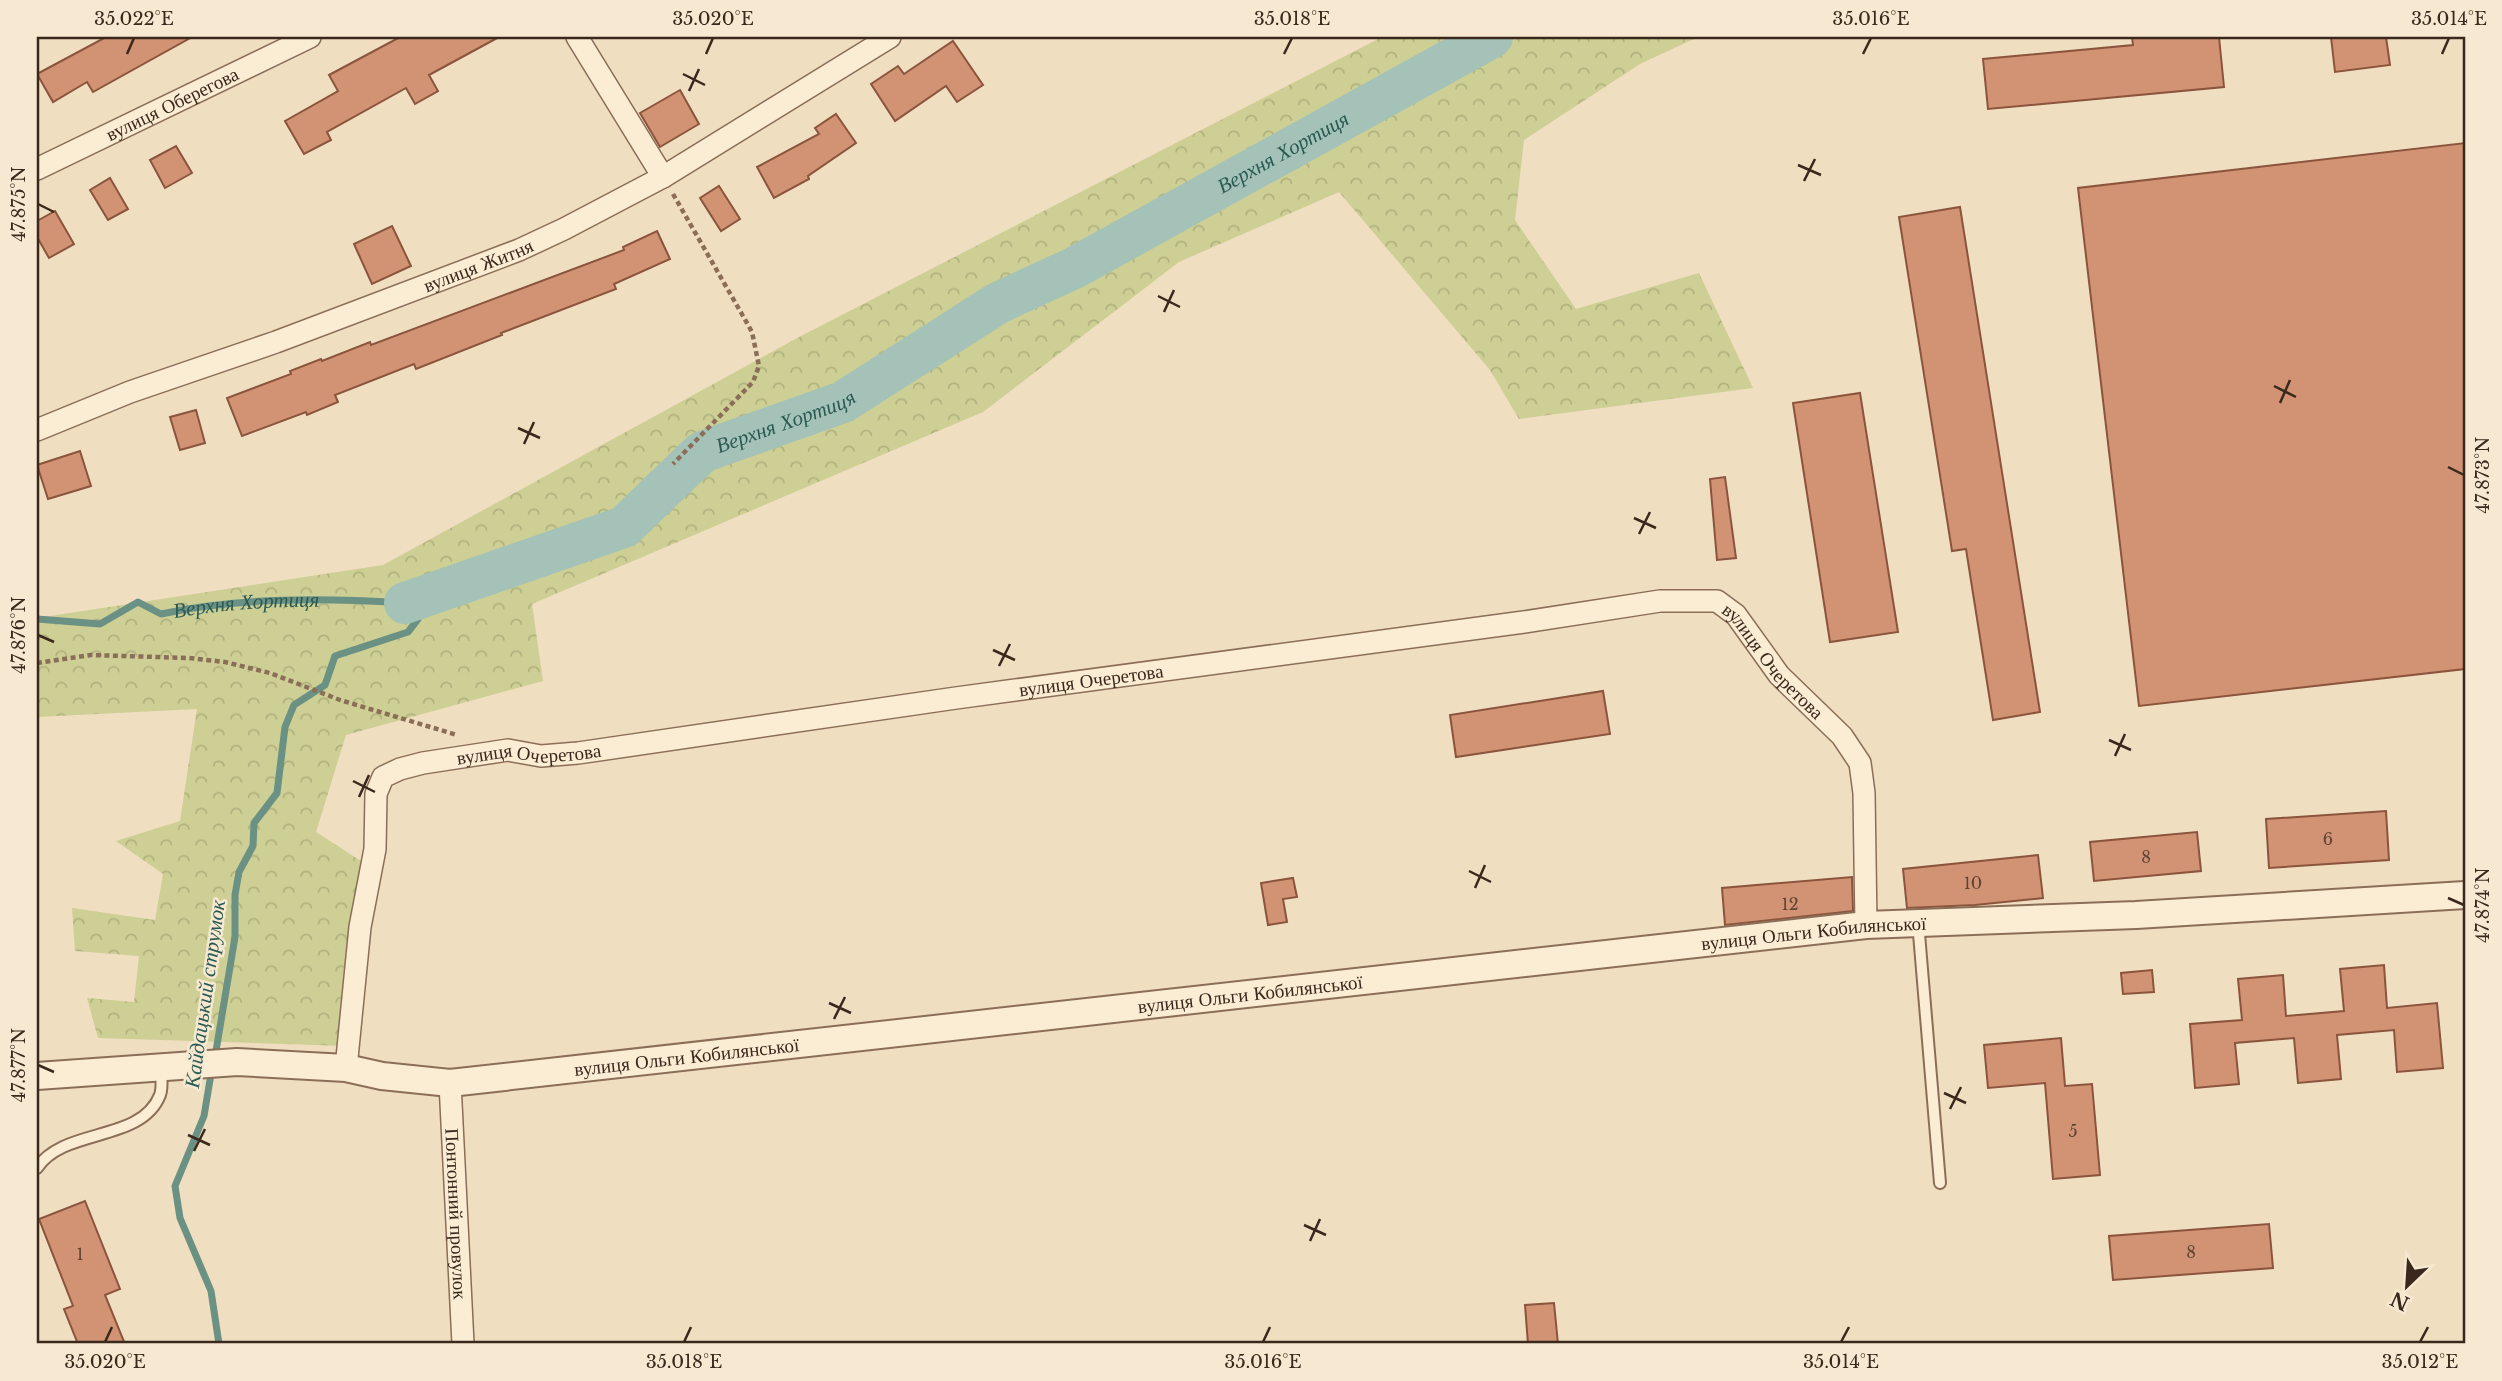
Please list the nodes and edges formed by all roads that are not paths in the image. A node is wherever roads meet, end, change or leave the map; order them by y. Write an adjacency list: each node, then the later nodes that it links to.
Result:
1 (310, 37): 4 (street, вулиця Оберегова)
2 (577, 37): 5 (street)
3 (890, 37): 5 (street, вулиця Житня)
4 (37, 169)
5 (663, 177): 6 (street, вулиця Житня)
6 (37, 430)
7 (2465, 895): 8 (street, вулиця Ольги Кобилянської)
8 (1918, 922): 9 (street, вулиця Ольги Кобилянської); 15 (lane)
9 (1866, 925): 11 (street, вулиця Очеретова); 13 (street, вулиця Ольги Кобилянської)
10 (172, 1065): 11 (street, вулиця Ольги Кобилянської); 12 (street, вулиця Ольги Кобилянської); 14 (lane)
11 (346, 1068): 13 (street, вулиця Ольги Кобилянської)
12 (37, 1076)
13 (450, 1083): 16 (street, Понтонний провулок)
14 (37, 1168)
15 (1940, 1183)
16 (463, 1344)

